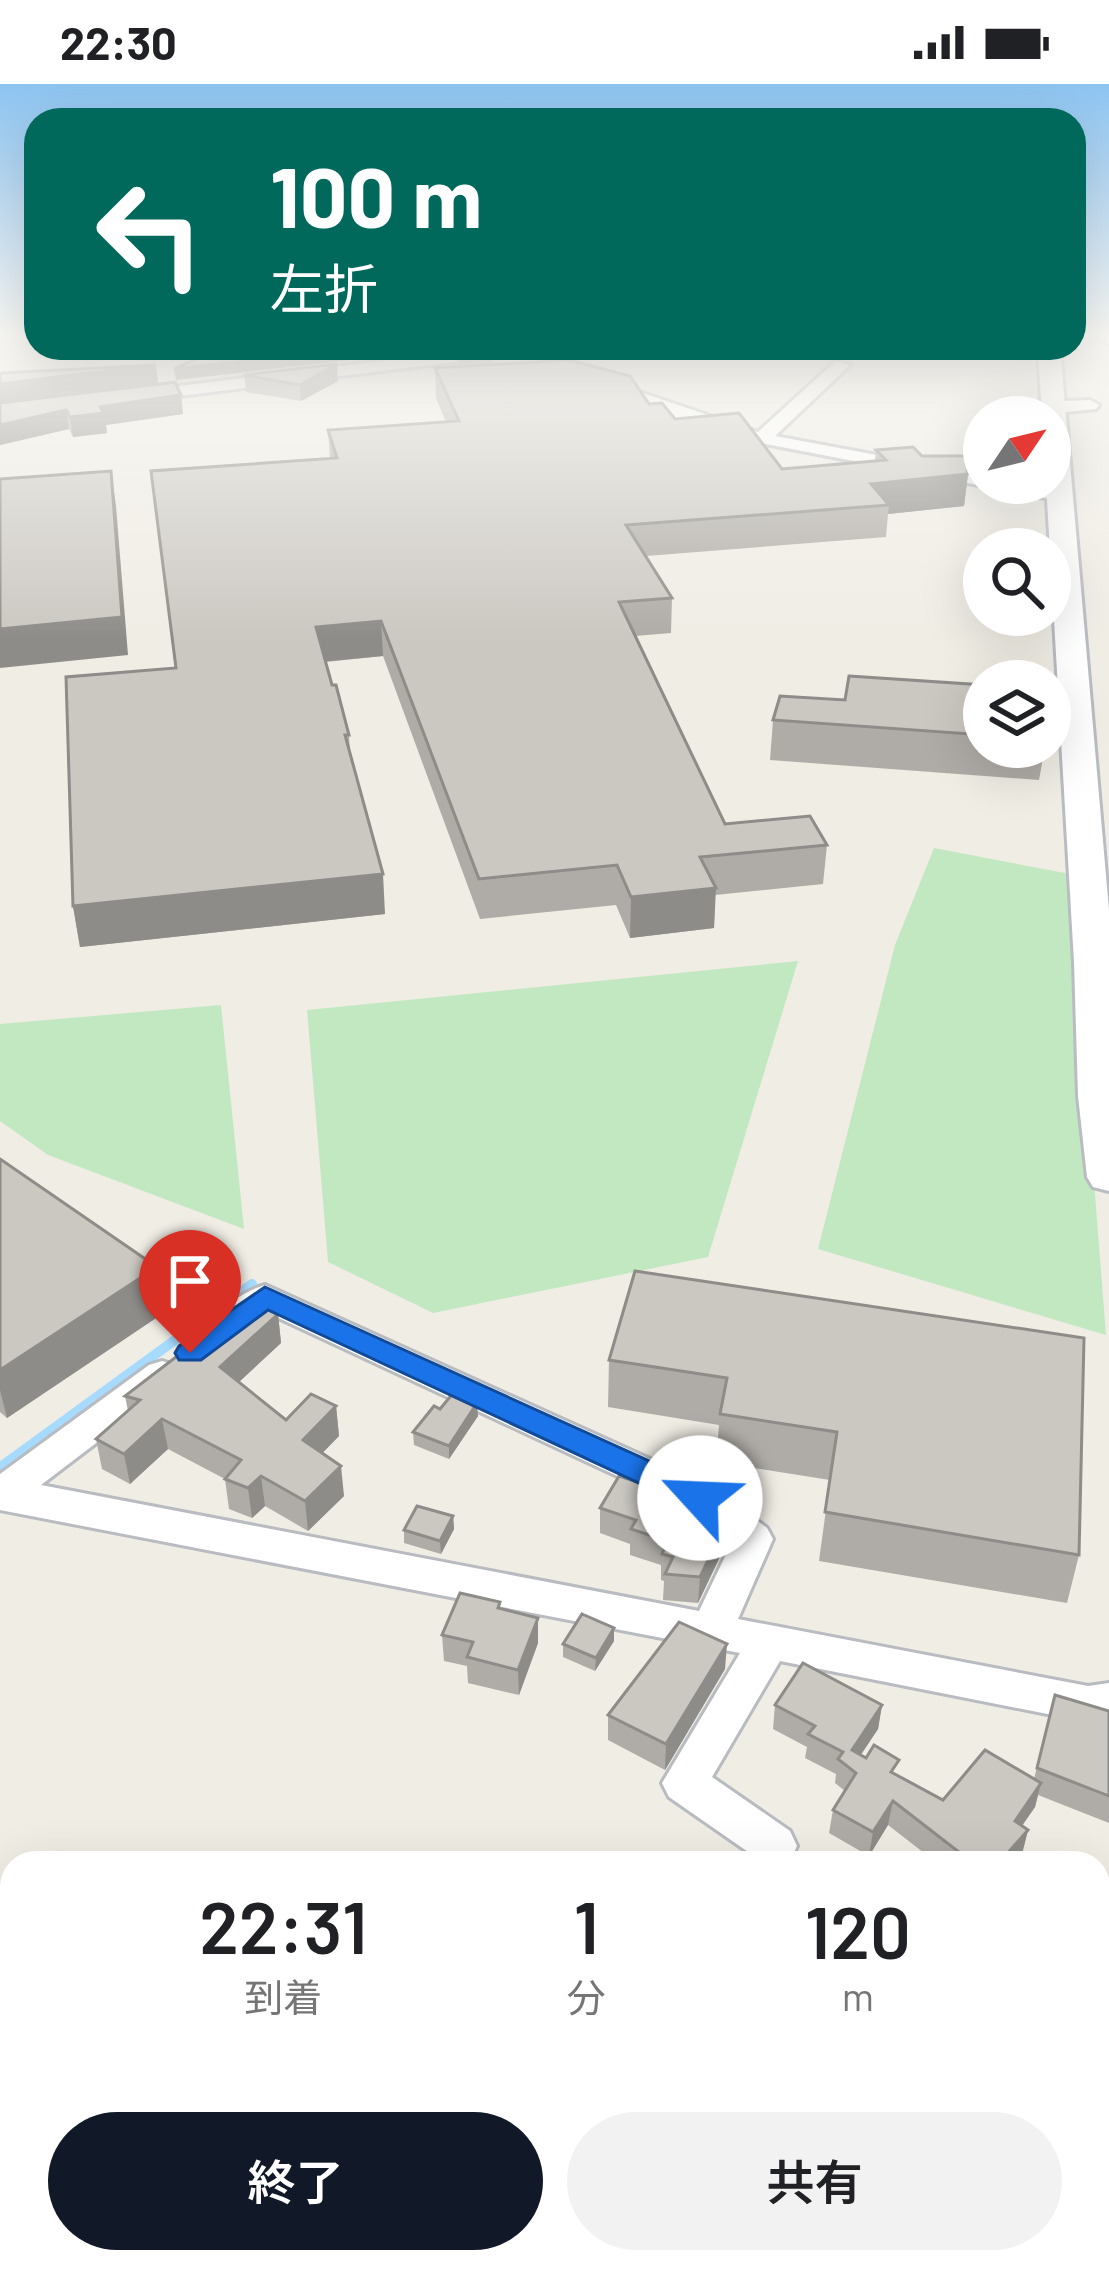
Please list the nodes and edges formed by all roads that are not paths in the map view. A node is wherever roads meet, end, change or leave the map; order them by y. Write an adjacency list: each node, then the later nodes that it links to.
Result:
1 (752, 433): 3 (street)
2 (767, 433): 3 (street)
3 (764, 436): 5 (street)
4 (963, 471): 5 (street)
5 (957, 476): 6 (street)
6 (963, 477)
7 (1062, 504): 8 (street)
8 (1109, 1177)
9 (0, 1493): 10 (street); 10 (street)
10 (711, 1631): 11 (street)
11 (769, 1642): 12 (street); 13 (street)
12 (1109, 1701)
13 (774, 1846)

